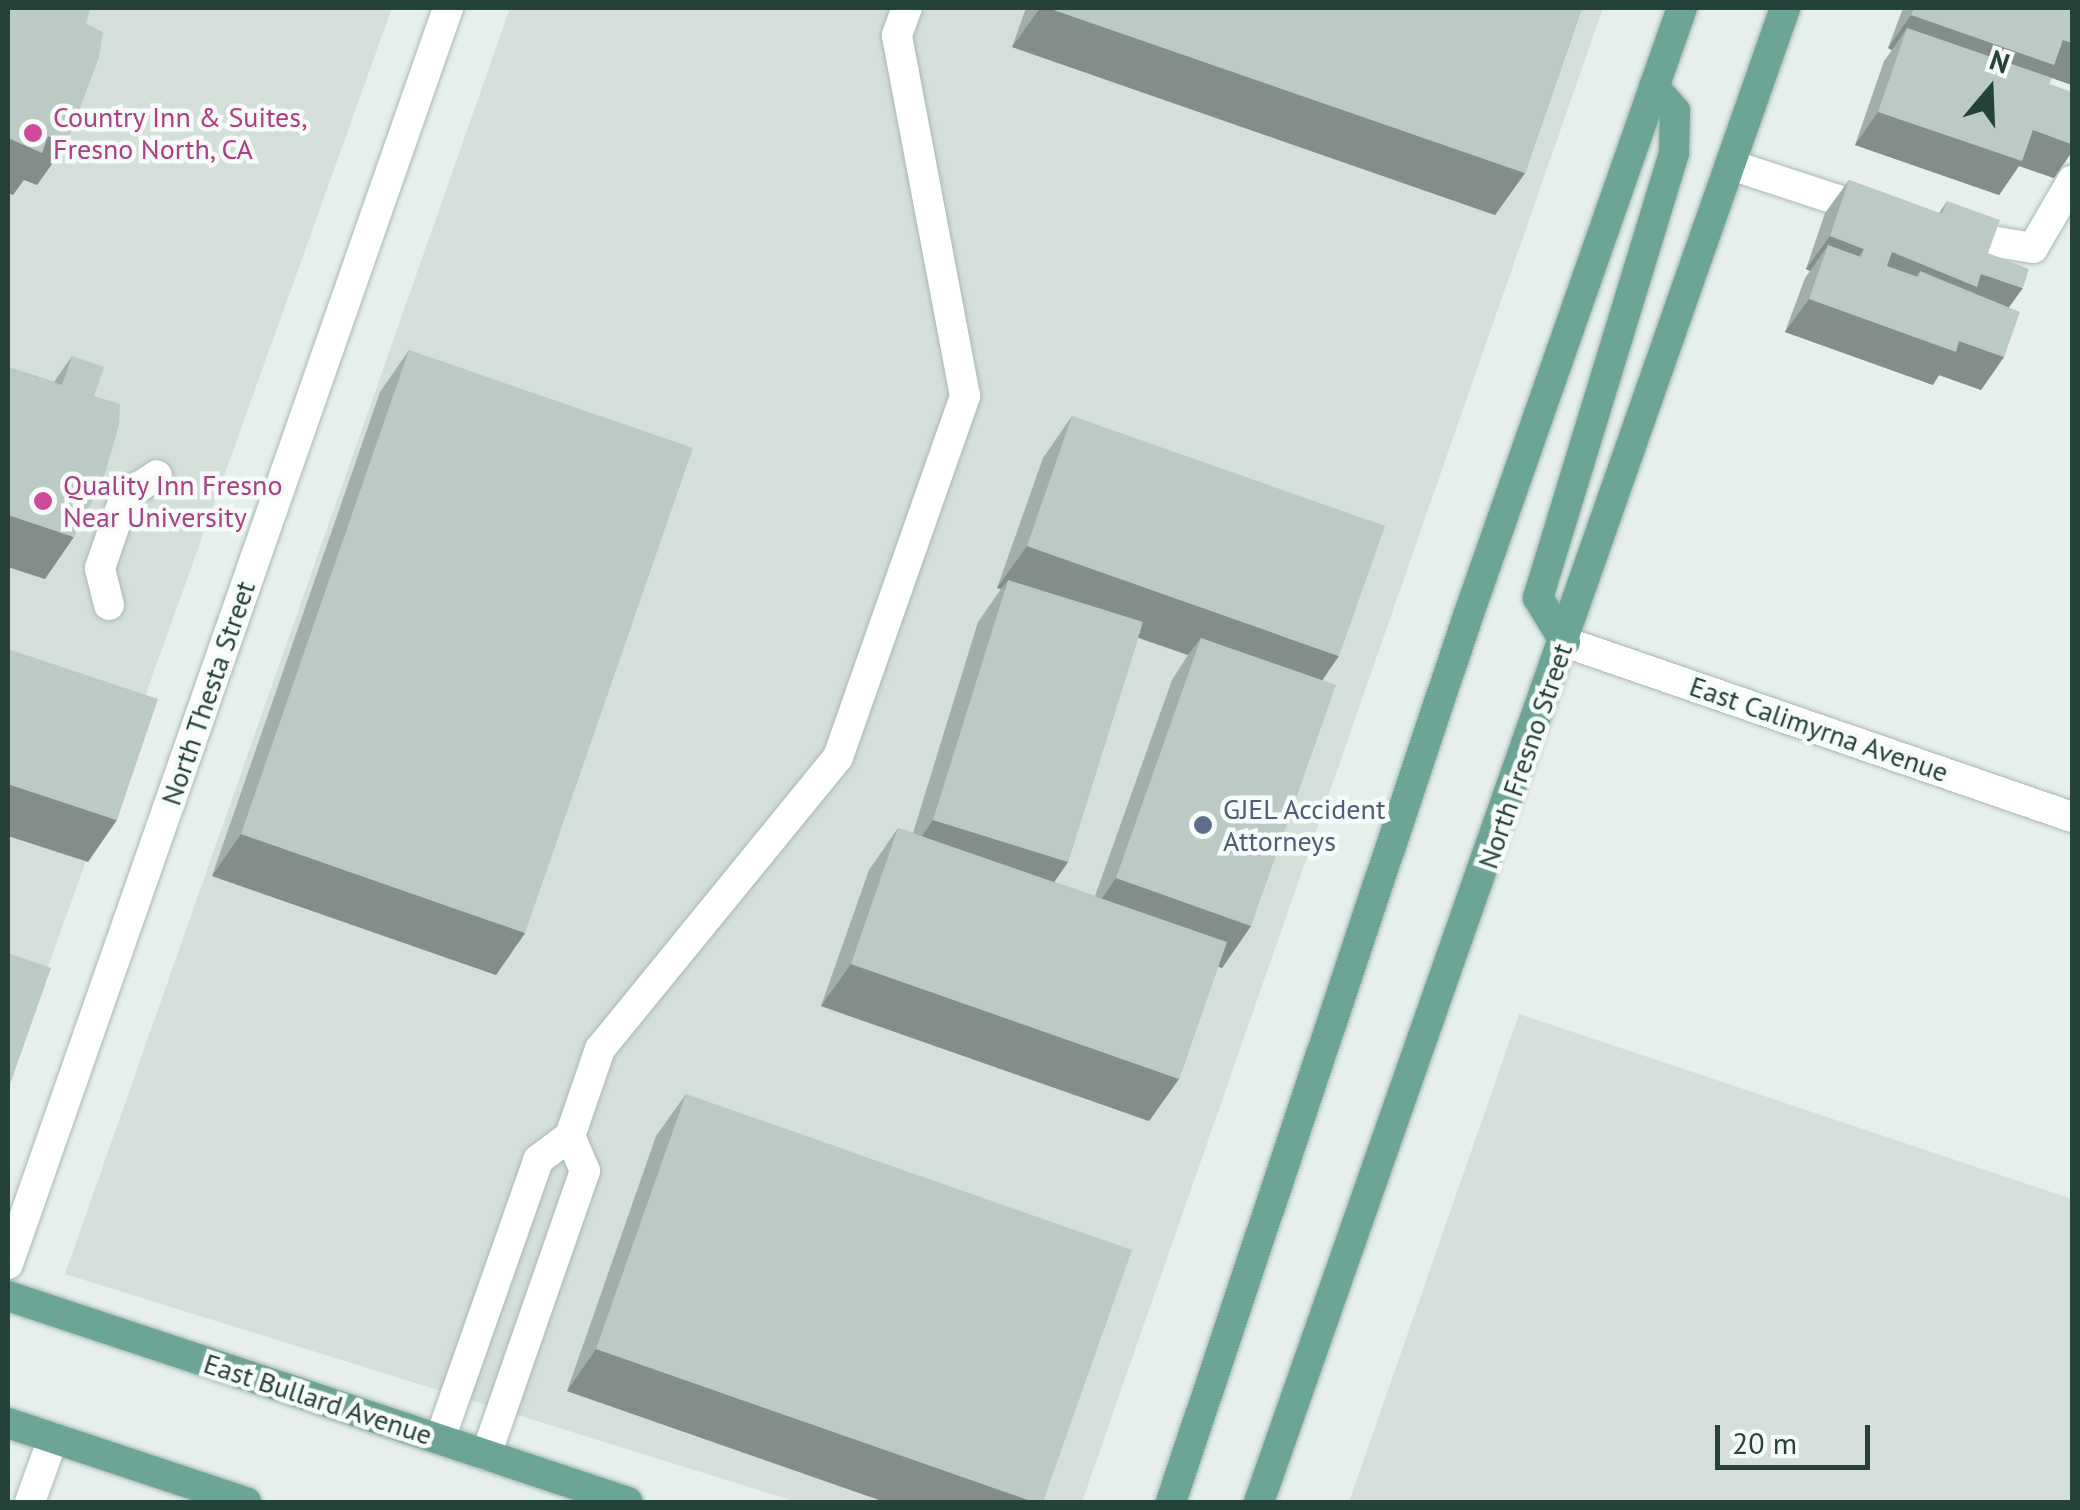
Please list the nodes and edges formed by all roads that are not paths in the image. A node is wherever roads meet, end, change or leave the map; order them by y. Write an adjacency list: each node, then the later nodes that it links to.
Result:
1 (448, 8): 13 (street, North Thesta Street)
2 (907, 8): 12 (street)
3 (1682, 8): 5 (main road)
4 (1785, 8): 6 (main road, North Fresno Street)
5 (1654, 87): 10 (main road); 22 (main road)
6 (1730, 164): 7 (street); 10 (main road, North Fresno Street)
7 (2072, 181)
8 (156, 476): 9 (street)
9 (109, 605)
10 (1566, 642): 11 (street, East Calimyrna Avenue); 23 (main road, North Fresno Street)
11 (2072, 817)
12 (570, 1136): 17 (street); 18 (street)
13 (8, 1264)
14 (8, 1296): 17 (main road, East Bullard Avenue)
15 (8, 1423): 16 (main road)
16 (53, 1438): 19 (street); 20 (main road)
17 (440, 1439): 18 (main road, East Bullard Avenue)
18 (486, 1455): 21 (main road, East Bullard Avenue)
19 (30, 1502)
20 (244, 1502)
21 (628, 1502)
22 (1171, 1502)
23 (1260, 1502)

